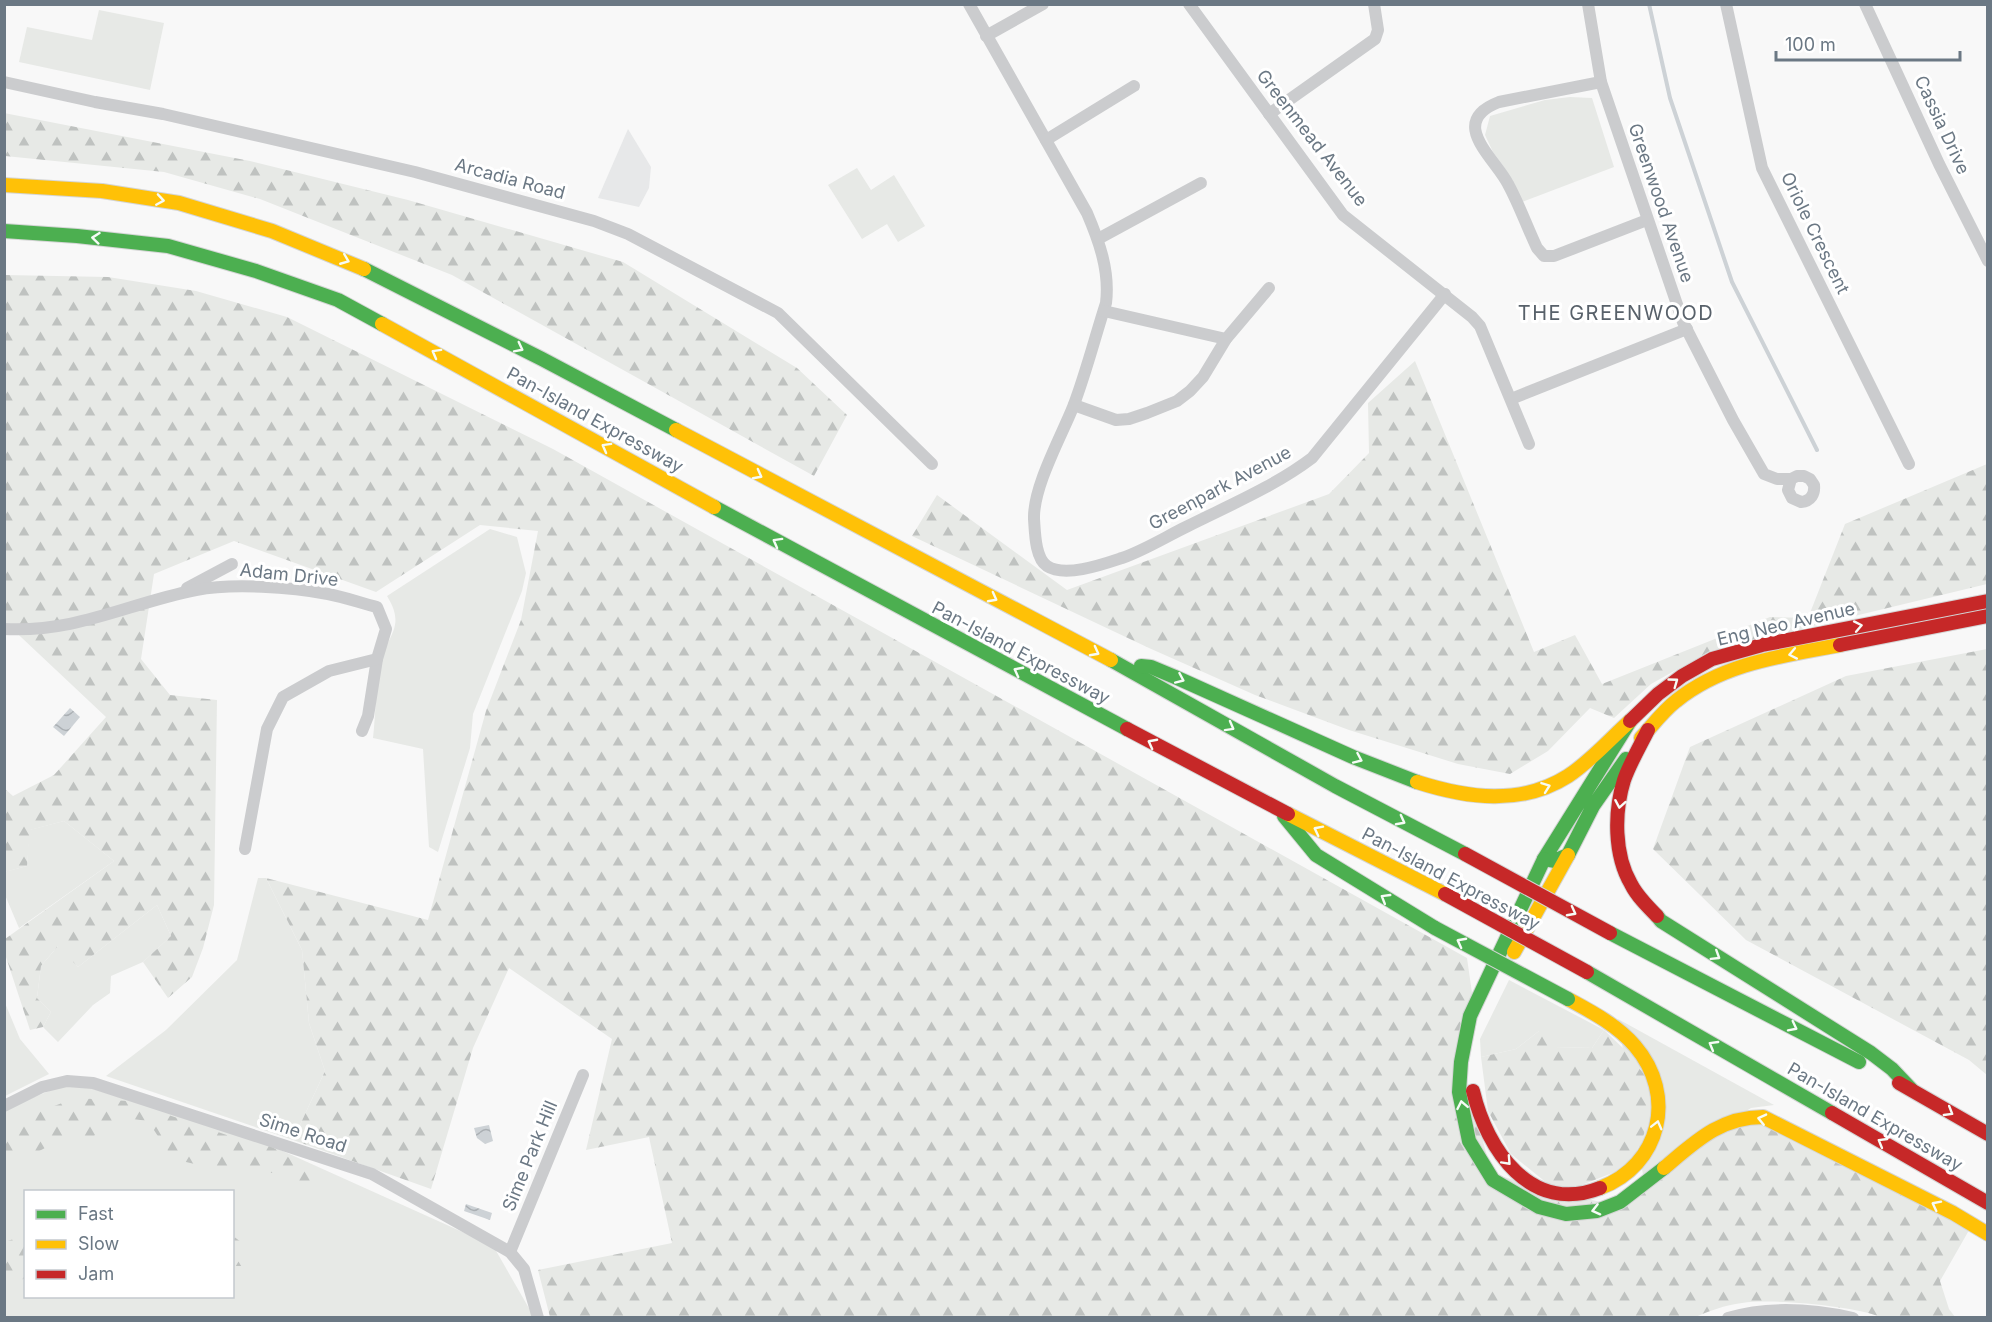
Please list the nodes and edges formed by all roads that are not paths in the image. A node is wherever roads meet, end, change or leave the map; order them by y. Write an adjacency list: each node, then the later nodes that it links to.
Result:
1 (969, 4): 8 (street)
2 (1043, 4): 8 (street)
3 (1374, 4): 12 (street)
4 (1588, 4): 10 (street, Greenwood Avenue)
5 (1726, 4): 31 (street, Oriole Crescent)
6 (1865, 4): 21 (street, Cassia Drive)
7 (1195, 7): 12 (street, Greenmead Avenue)
8 (986, 36): 13 (street)
9 (4, 82): 30 (street, Arcadia Road)
10 (1601, 82): 18 (street, Greenwood Avenue); 18 (street)
11 (1134, 86): 13 (street)
12 (1269, 114): 23 (street, Greenmead Avenue)
13 (1046, 140): 20 (street)
14 (33, 173): 17 (main road)
15 (1201, 183): 20 (street)
16 (4, 185): 17 (main road, Pan-Island Expressway)
17 (102, 190): 39 (main road, Pan-Island Expressway, one-way to 39)
18 (1647, 220): 25 (street, Greenwood Avenue)
19 (7, 232): 43 (main road, Pan-Island Expressway, one-way to 19)
20 (1098, 239): 24 (street)
21 (1988, 261)
22 (1269, 288): 26 (street)
23 (1445, 294): 27 (street, Greenmead Avenue); 28 (street, Greenpark Avenue)
24 (1104, 311): 26 (street); 28 (street)
25 (1687, 329): 27 (street); 32 (street, Greenwood Avenue)
26 (1226, 339): 28 (street)
27 (1511, 399): 29 (street, Greenmead Avenue)
28 (1074, 405)
29 (1528, 444)
30 (932, 464)
31 (1909, 464)
32 (1791, 479)
33 (232, 564): 34 (street, Adam Drive)
34 (170, 596): 37 (street, Adam Drive); 38 (street, Adam Drive)
35 (1988, 601): 40 (main road, Eng Neo Avenue, one-way to 35)
36 (1988, 616): 41 (main road, Eng Neo Avenue, one-way to 41)
37 (4, 629)
38 (377, 659): 42 (street); 44 (street)
39 (1124, 667): 40 (main road, one-way to 40); 48 (main road, Pan-Island Expressway, one-way to 48, bridge)
40 (1630, 721): 46 (main road, Eng Neo Avenue)
41 (1648, 730): 45 (main road, Eng Neo Avenue); 48 (main road, one-way to 48)
42 (362, 731)
43 (1278, 809): 45 (main road, Eng Neo Avenue, one-way to 43, bridge); 51 (main road, Pan-Island Expressway, one-way to 43, bridge)
44 (245, 849)
45 (1568, 855): 46 (main road)
46 (1544, 859): 52 (main road, Eng Neo Avenue, one-way to 46)
47 (583, 1075): 53 (street, Sime Park Hill)
48 (1911, 1089): 50 (main road, Pan-Island Expressway, one-way to 50)
49 (4, 1106): 53 (street, Sime Road)
50 (1988, 1134)
51 (1988, 1203)
52 (1988, 1234)
53 (510, 1252): 54 (street, Sime Road)
54 (538, 1317)
55 (1728, 1317): 56 (street)
56 (1853, 1317)

